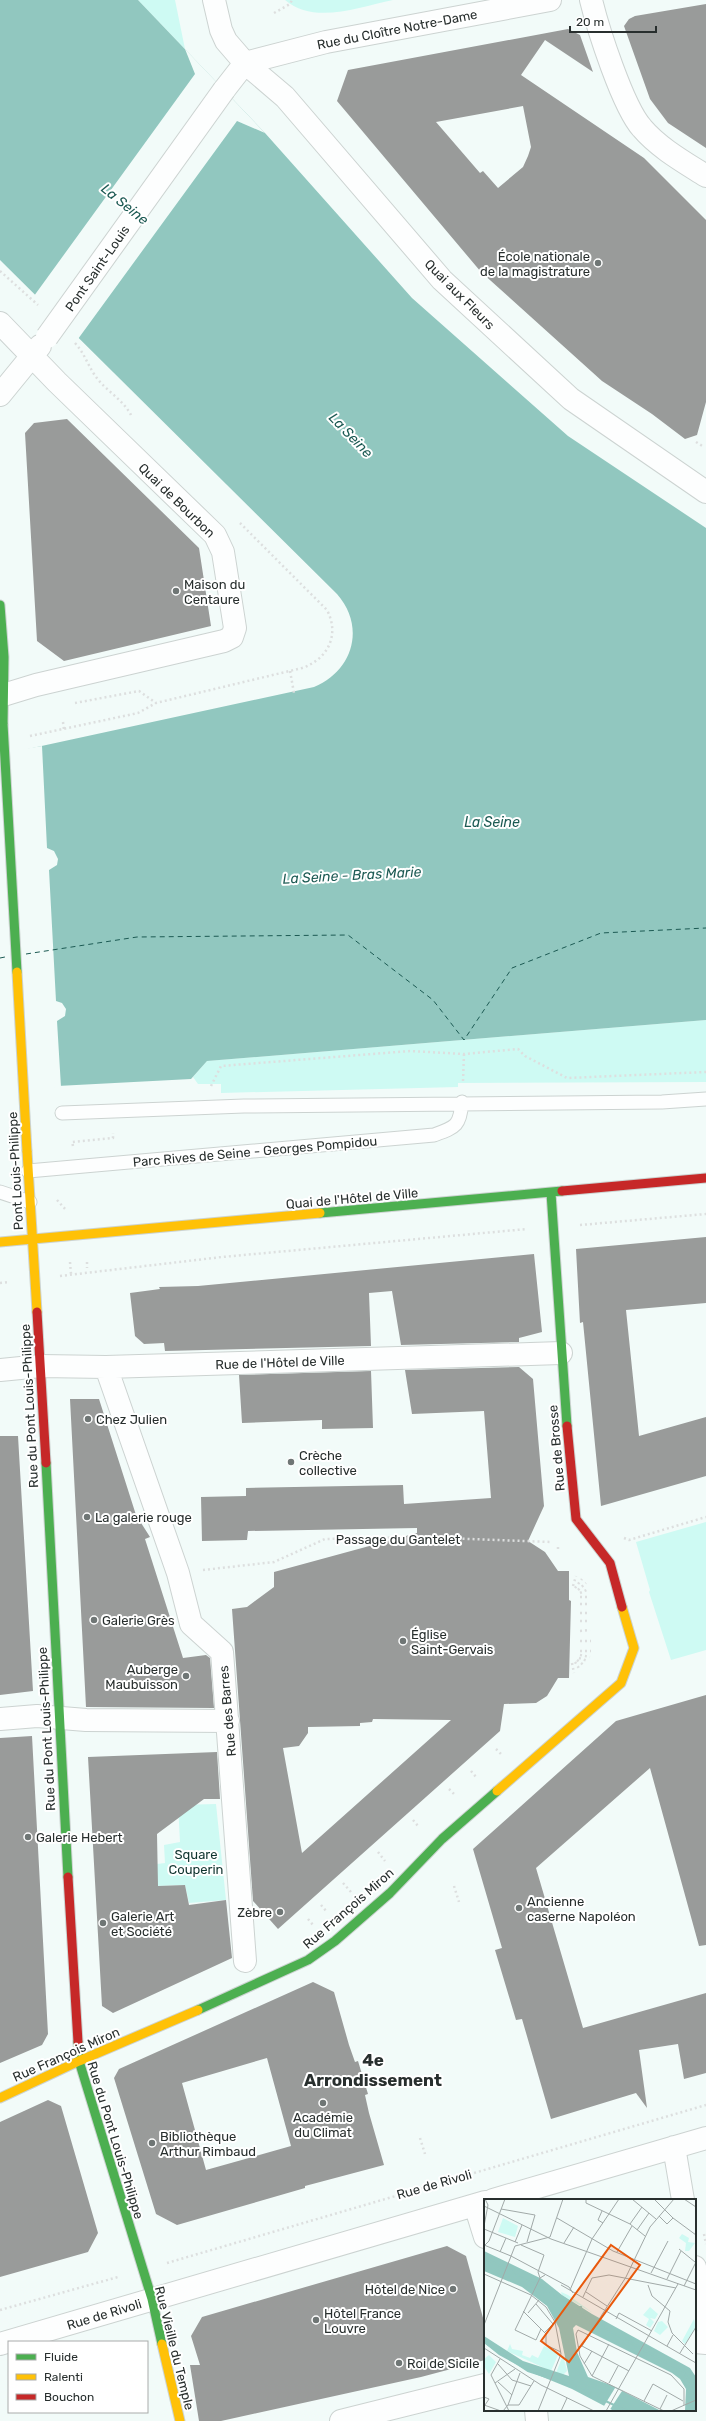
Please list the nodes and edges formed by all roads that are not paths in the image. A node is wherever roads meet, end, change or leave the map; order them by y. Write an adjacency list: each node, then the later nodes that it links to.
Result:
1 (214, 0): 4 (street, Quai aux Fleurs)
2 (550, 0): 4 (street, Rue du Cloître Notre-Dame)
3 (591, 0): 5 (street)
4 (245, 62): 7 (street, Pont Saint-Louis, bridge); 9 (street, Quai aux Fleurs)
5 (706, 176)
6 (0, 323): 7 (street)
7 (31, 356): 8 (street, Pont Saint-Louis); 11 (street, Quai de Bourbon)
8 (0, 395)
9 (706, 492)
10 (0, 605): 11 (street, Pont Louis-Philippe)
11 (2, 695): 15 (street, Pont Louis-Philippe, bridge)
12 (706, 1099): 13 (lane)
13 (462, 1102): 14 (lane); 15 (lane, Parc Rives de Seine - Georges Pompidou)
14 (62, 1113)
15 (28, 1171): 19 (street, Pont Louis-Philippe)
16 (706, 1178): 18 (street, Quai de l'Hôtel de Ville)
17 (0, 1192): 19 (lane)
18 (551, 1193): 20 (street, Quai de l'Hôtel de Ville); 22 (street, Rue de Brosse)
19 (30, 1202): 20 (street, Pont Louis-Philippe)
20 (32, 1239): 21 (street, Quai de l'Hôtel de Ville); 23 (street, Rue du Pont Louis-Philippe)
21 (0, 1242)
22 (561, 1353): 24 (street, Rue de l'Hôtel de Ville); 26 (street, Rue de Brosse)
23 (41, 1366): 24 (street, Rue de l'Hôtel de Ville); 25 (street, Rue de l'Hôtel de Ville); 27 (street, Rue du Pont Louis-Philippe)
24 (106, 1367): 29 (street, Rue des Barres)
25 (0, 1370)
26 (621, 1684): 30 (street, Rue François Miron)
27 (58, 1718): 28 (street); 29 (street); 31 (street, Rue du Pont Louis-Philippe)
28 (0, 1719)
29 (228, 1720): 30 (street, Rue des Barres)
30 (245, 1973): 31 (street, Rue François Miron)
31 (79, 2061): 32 (street, Rue François Miron); 39 (street, Rue du Pont Louis-Philippe)
32 (0, 2098)
33 (706, 2138): 34 (street, Rue de Rivoli)
34 (674, 2148): 35 (street, Rue de Rivoli); 36 (street)
35 (498, 2199)
36 (683, 2199)
37 (484, 2203): 39 (street, Rue de Rivoli)
38 (696, 2272): 40 (street)
39 (149, 2290): 41 (street, Rue de Rivoli); 46 (street, Rue Vieille du Temple)
40 (706, 2324)
41 (8, 2341)
42 (696, 2342): 43 (street)
43 (706, 2343)
44 (484, 2385): 47 (street)
45 (536, 2411): 48 (street)
46 (180, 2421)
47 (341, 2421)
48 (537, 2421)

